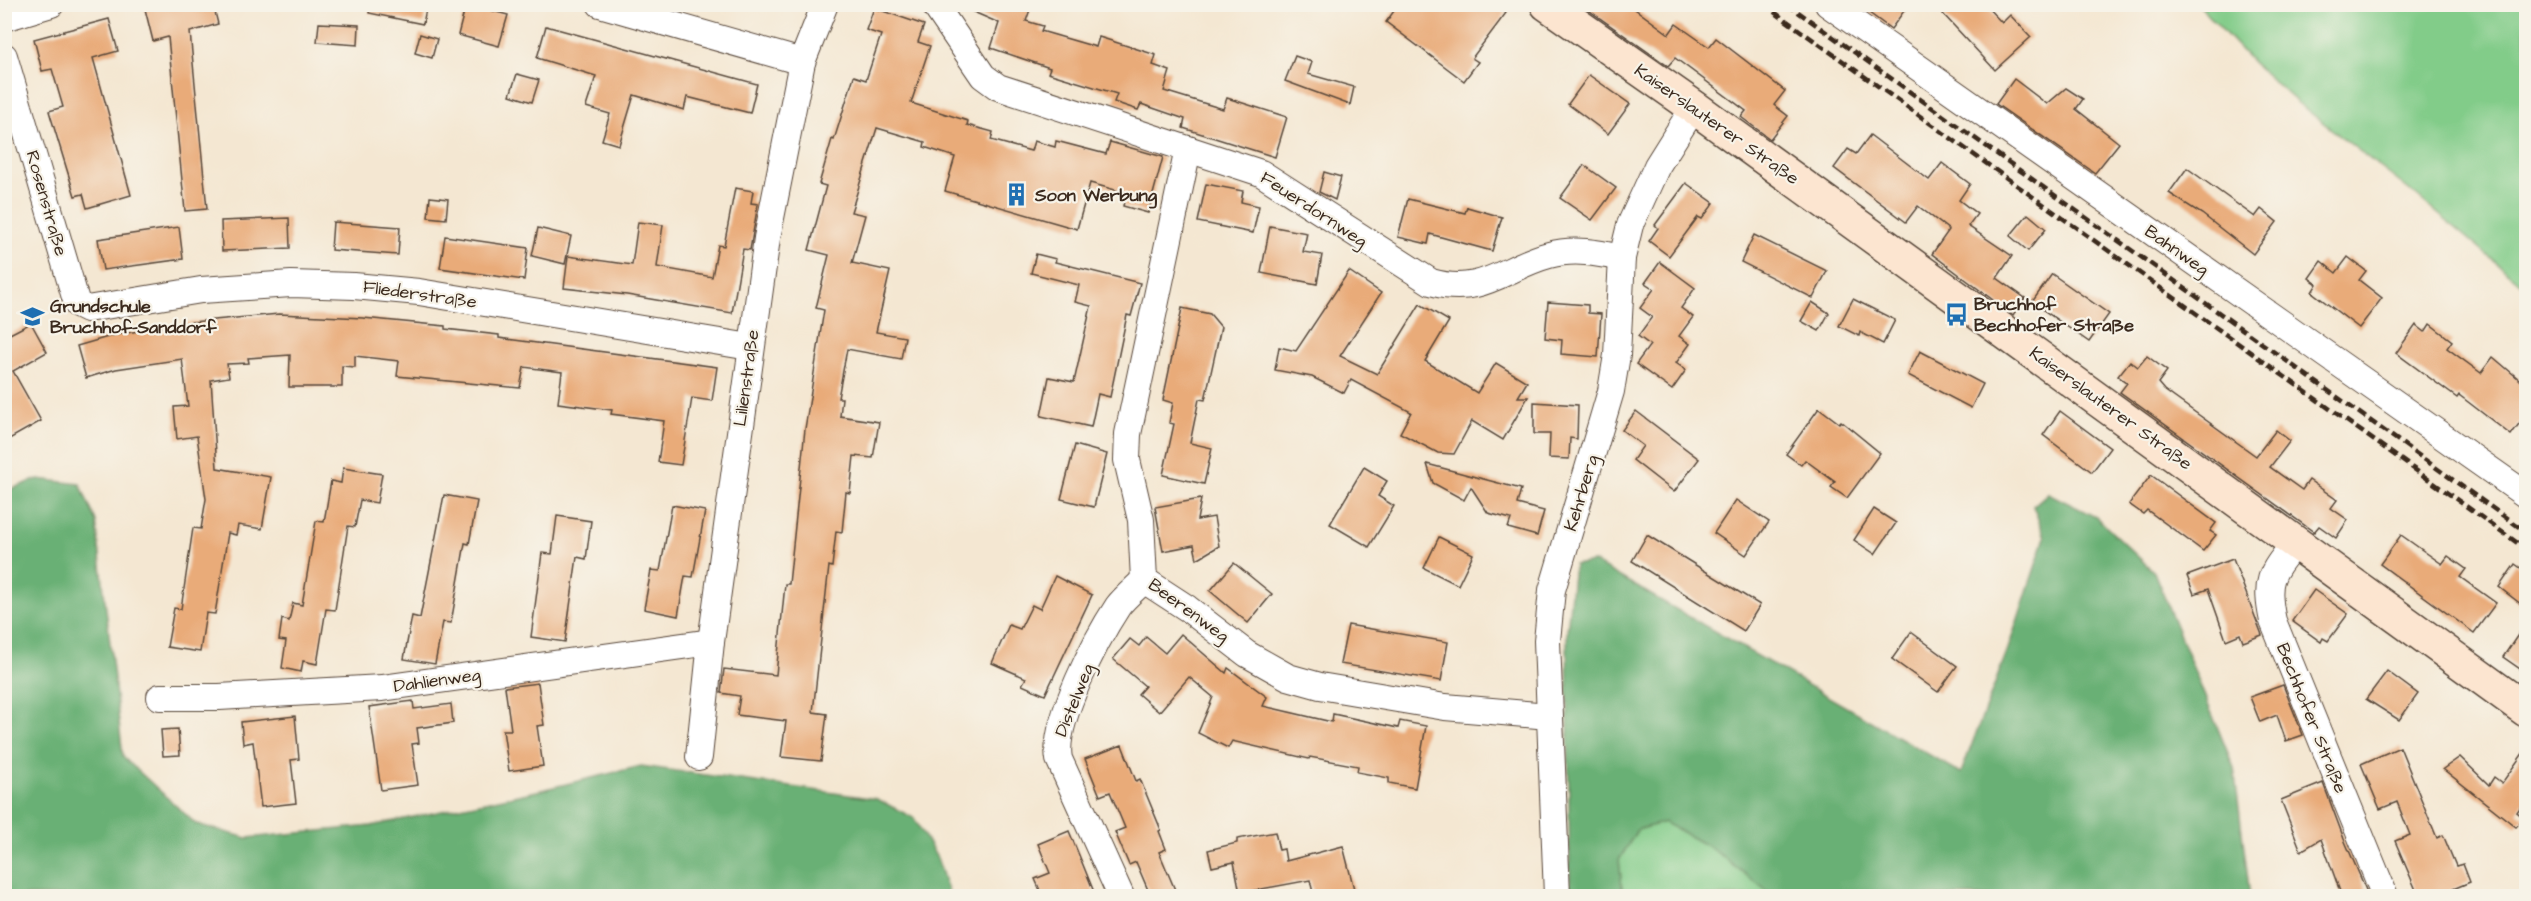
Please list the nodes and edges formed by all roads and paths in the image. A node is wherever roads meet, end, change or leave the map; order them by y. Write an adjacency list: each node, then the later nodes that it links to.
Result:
1 (51, 4): 7 (street)
2 (600, 4): 9 (street)
3 (825, 4): 9 (street, Lilienstraße)
4 (934, 4): 11 (street, Feuerdornweg)
5 (1547, 4): 10 (main road, Kaiserslauterer Straße)
6 (1828, 4): 15 (street, Bahnweg)
7 (13, 12)
8 (4, 56): 13 (street, Rosenstraße)
9 (802, 62): 14 (street, Lilienstraße)
10 (1694, 107): 12 (street, Kehrberg); 16 (main road, Kaiserslauterer Straße)
11 (1188, 149): 12 (street, Feuerdornweg); 17 (street, Beerenweg)
12 (1622, 258): 21 (street, Kehrberg)
13 (87, 309): 14 (street, Fliederstraße)
14 (750, 347): 18 (street, Lilienstraße)
15 (2526, 495)
16 (2296, 542): 20 (main road, Kaiserslauterer Straße); 25 (street, Bechhofer Straße)
17 (1144, 580): 21 (street, Beerenweg); 23 (street, Distelweg)
18 (711, 642): 19 (street, Dahlienweg); 22 (street, Lilienstraße)
19 (160, 697)
20 (2526, 710)
21 (1549, 716): 24 (street, Kehrberg)
22 (699, 757)
23 (1121, 897)
24 (1557, 897)
25 (2385, 897)

